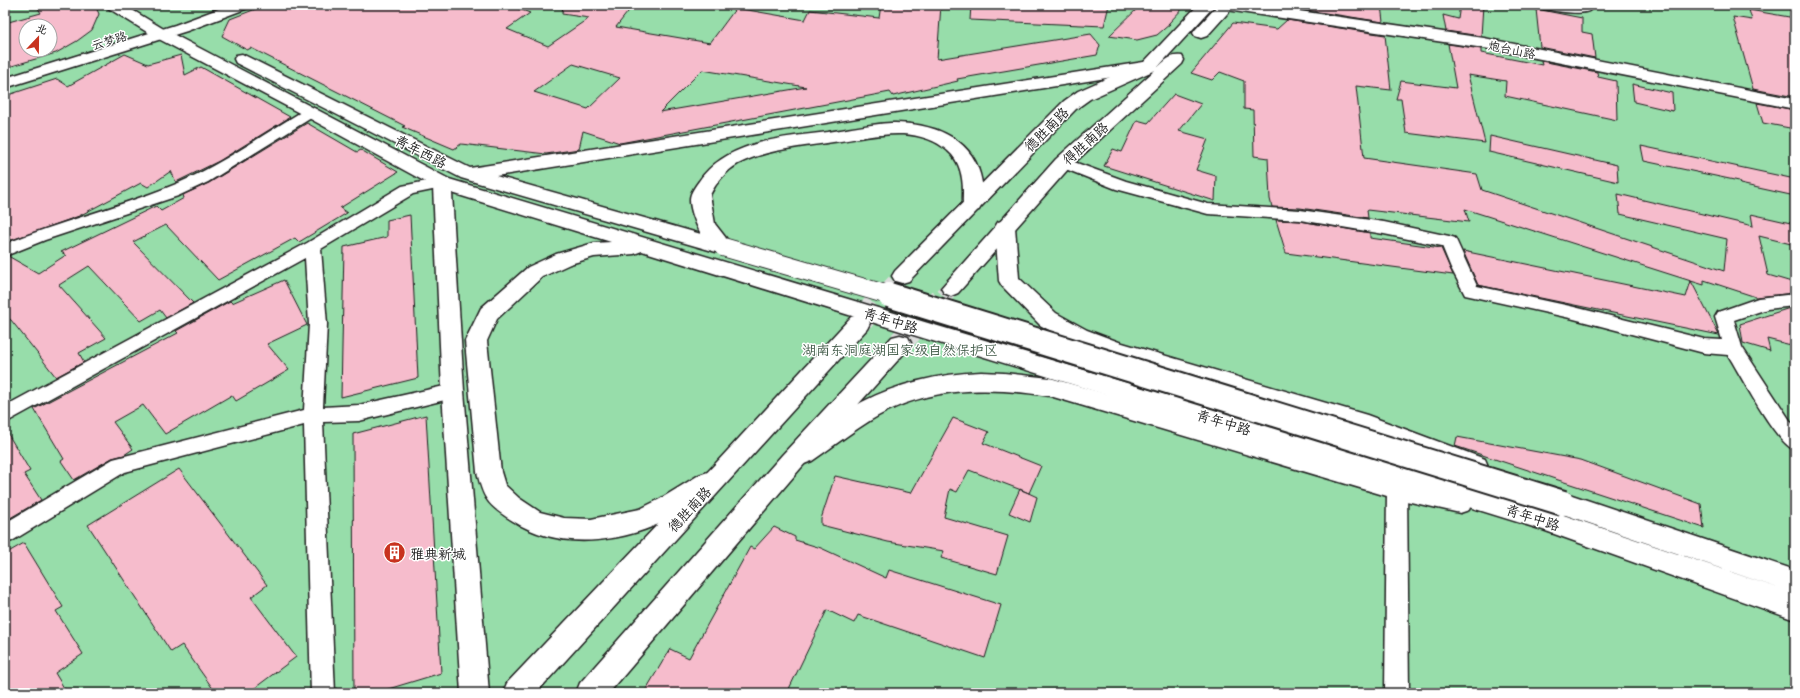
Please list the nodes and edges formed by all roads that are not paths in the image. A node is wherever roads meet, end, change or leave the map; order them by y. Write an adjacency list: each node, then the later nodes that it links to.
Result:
1 (113, 5): 9 (main road, 青年西路)
2 (140, 5): 9 (main road, 青年西路)
3 (211, 5): 9 (main road, 云梦路)
4 (243, 5): 9 (main road)
5 (1207, 5): 10 (main road, 德胜南路)
6 (1227, 5): 13 (main road, 炮台山路); 15 (main road, 得胜南路)
7 (1544, 5): 8 (street)
8 (1583, 5)
9 (165, 28): 11 (main road, 云梦路); 12 (main road); 14 (main road, 青年西路); 16 (main road, 青年西路)
10 (1150, 66): 16 (main road); 18 (main road, 德胜南路)
11 (5, 71)
12 (5, 83)
13 (1795, 104)
14 (311, 112): 17 (main road, 青年西路); 23 (street)
15 (1062, 163): 19 (main road, 得胜南路); 29 (street)
16 (468, 174): 22 (main road, 青年西路)
17 (442, 183): 20 (main road, 青年西路); 21 (street); 30 (main road)
18 (972, 205): 22 (main road); 24 (main road, 德胜南路)
19 (1005, 227): 25 (main road, 得胜南路); 37 (main road)
20 (649, 246): 35 (main road); 38 (main road, 青年中路)
21 (313, 247): 31 (street); 32 (street)
22 (723, 247): 37 (main road, 青年中路, bridge)
23 (5, 250)
24 (902, 276)
25 (951, 288)
26 (1795, 300): 29 (street)
27 (859, 323): 35 (main road, 德胜南路)
28 (900, 343): 34 (main road)
29 (1733, 348): 33 (street)
30 (453, 391): 32 (street); 43 (main road)
31 (5, 415)
32 (313, 415): 39 (street); 42 (street)
33 (1795, 442)
34 (791, 462): 36 (main road); 45 (main road)
35 (725, 470): 44 (main road, 德胜南路)
36 (1397, 488): 38 (main road); 46 (street)
37 (1563, 503): 40 (main road, 青年中路)
38 (1543, 519): 41 (main road, 青年中路)
39 (5, 534)
40 (1795, 582)
41 (1795, 607)
42 (323, 693)
43 (475, 693)
44 (517, 693)
45 (590, 693)
46 (1397, 693)

